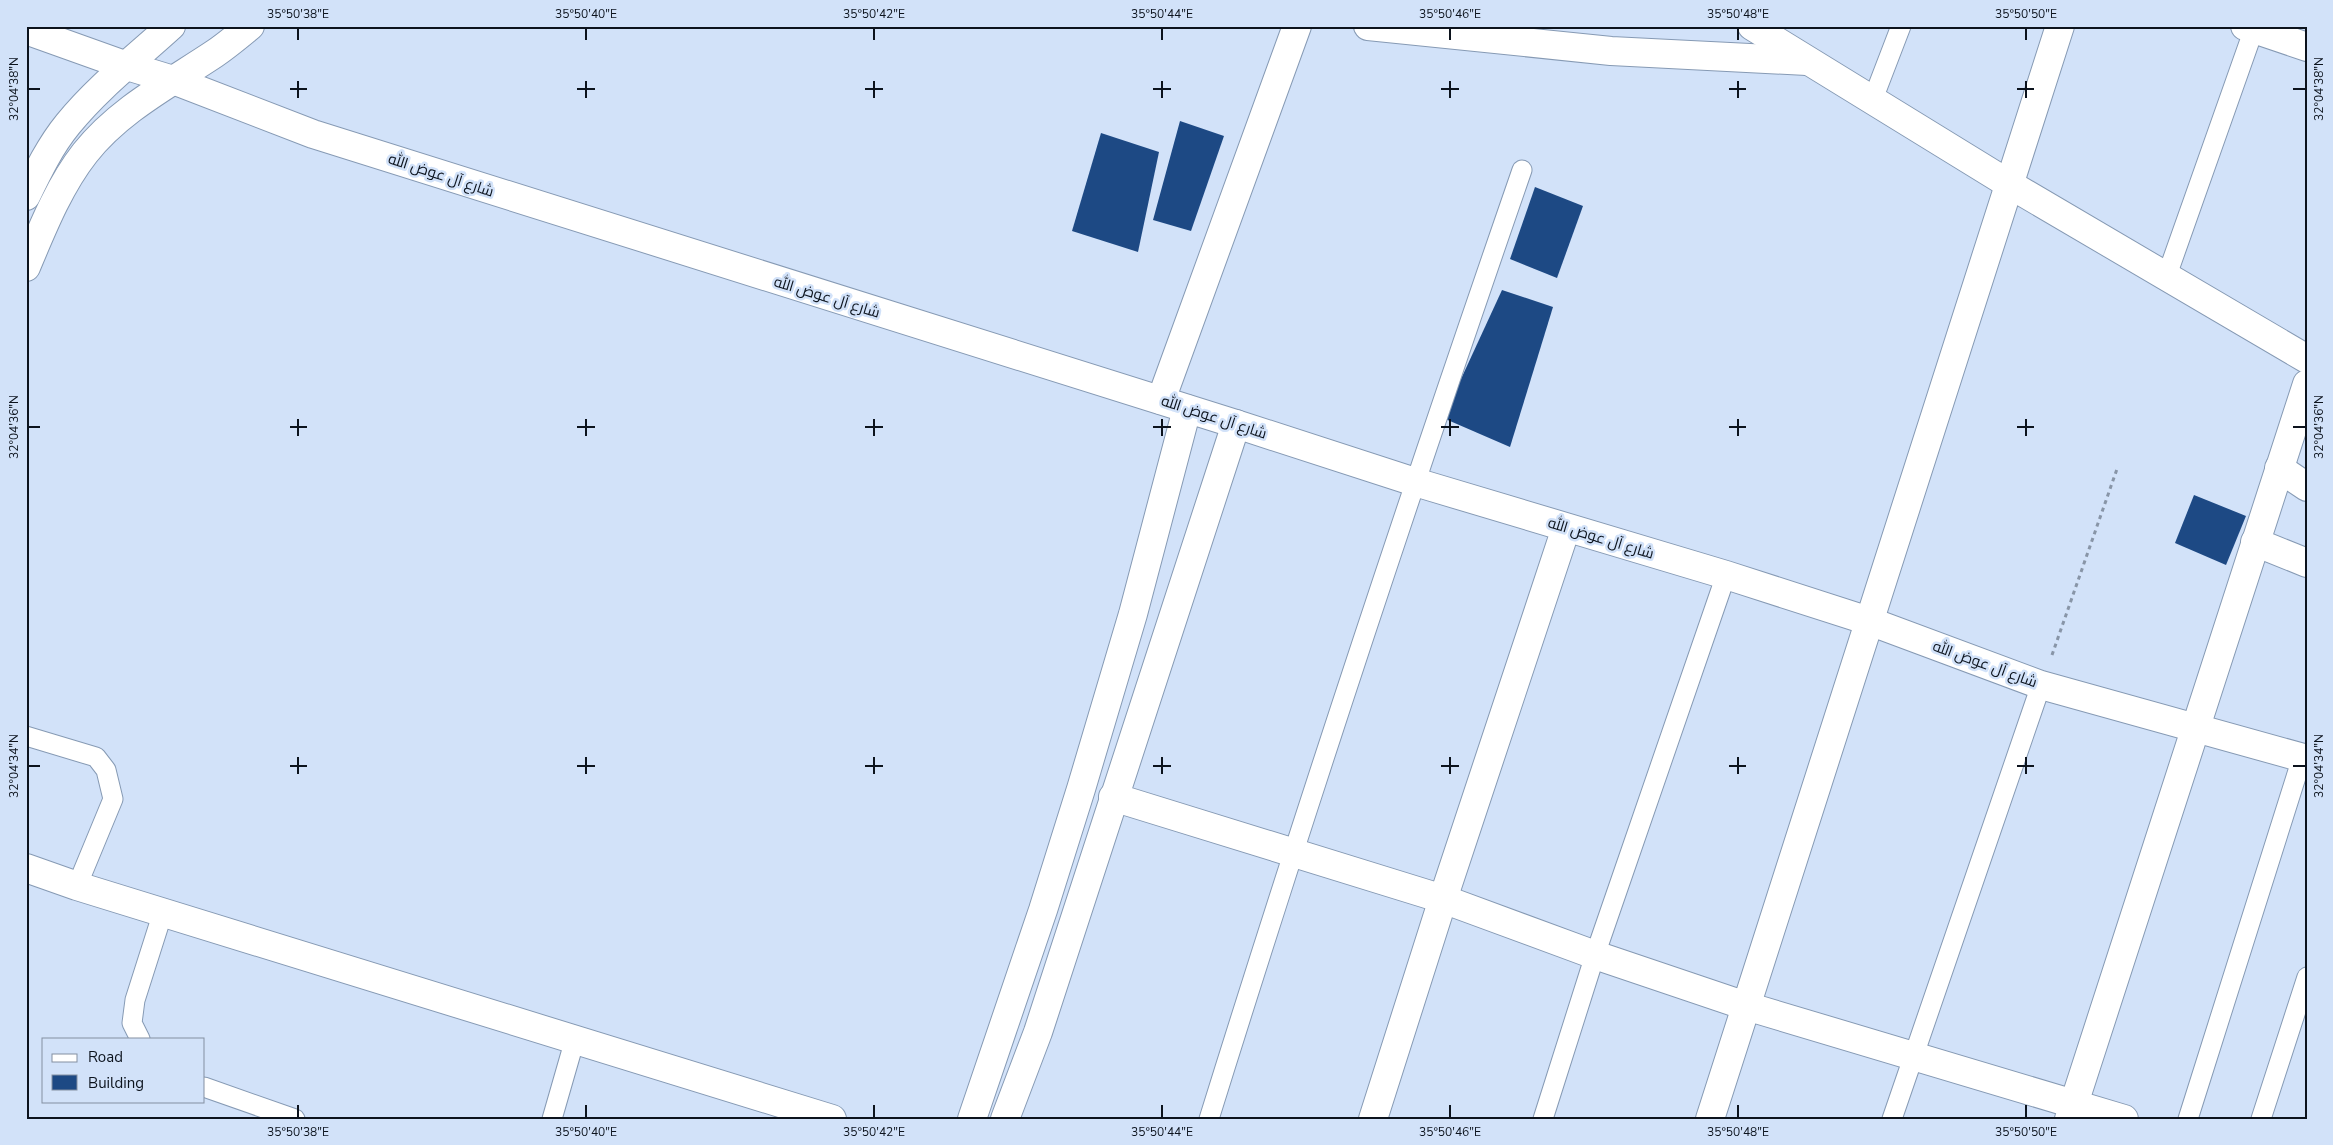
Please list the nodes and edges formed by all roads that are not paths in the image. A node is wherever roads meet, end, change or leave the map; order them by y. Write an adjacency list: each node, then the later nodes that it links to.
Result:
1 (171, 26): 12 (street)
2 (250, 26): 13 (street)
3 (1297, 26): 22 (street)
4 (1368, 26): 11 (street)
5 (1752, 26): 11 (street)
6 (1901, 26): 14 (lane)
7 (2060, 26): 16 (street)
8 (2252, 27): 10 (street); 19 (lane)
9 (26, 30): 12 (street, شارع آل عوض الله)
10 (2307, 47)
11 (1810, 62): 14 (street)
12 (124, 65): 13 (street, شارع آل عوض الله); 17 (street)
13 (172, 80): 18 (street); 22 (street, شارع آل عوض الله)
14 (1873, 99): 16 (street)
15 (1522, 170): 26 (lane)
16 (2009, 184): 19 (street); 32 (street)
17 (26, 196)
18 (26, 267)
19 (2166, 278): 20 (street)
20 (2307, 360)
21 (2306, 386): 25 (street)
22 (1161, 400): 23 (street, شارع آل عوض الله)
23 (1187, 409): 24 (street, شارع آل عوض الله); 54 (street)
24 (1236, 424): 26 (street, شارع آل عوض الله); 37 (street)
25 (2279, 468): 27 (street); 29 (street)
26 (1414, 482): 28 (street, شارع آل عوض الله); 38 (lane)
27 (2307, 487)
28 (1566, 528): 31 (street, شارع آل عوض الله); 41 (street)
29 (2256, 542): 30 (street); 34 (street)
30 (2307, 563)
31 (1726, 575): 32 (street, شارع آل عوض الله); 43 (lane)
32 (1869, 621): 33 (street, شارع آل عوض الله); 45 (street)
33 (2042, 685): 34 (street, شارع آل عوض الله); 48 (lane)
34 (2195, 727): 36 (street, شارع آل عوض الله); 50 (street)
35 (26, 736): 40 (lane)
36 (2304, 758): 62 (lane)
37 (1114, 797): 38 (street); 55 (street)
38 (1292, 853): 41 (street); 56 (lane)
39 (26, 868): 40 (street)
40 (77, 886): 42 (street)
41 (1442, 899): 43 (street); 57 (street)
42 (163, 912): 46 (lane); 47 (street)
43 (1595, 955): 45 (street); 58 (lane)
44 (2307, 977): 63 (lane)
45 (1746, 1006): 48 (street); 59 (street)
46 (140, 1038)
47 (575, 1040): 52 (lane); 53 (street)
48 (1915, 1056): 50 (street); 60 (lane)
49 (205, 1087): 51 (lane)
50 (2071, 1112): 61 (street)
51 (295, 1119)
52 (552, 1119)
53 (832, 1119)
54 (972, 1119)
55 (1005, 1119)
56 (1209, 1119)
57 (1373, 1119)
58 (1543, 1119)
59 (1710, 1119)
60 (1892, 1119)
61 (2124, 1119)
62 (2188, 1119)
63 (2262, 1119)

